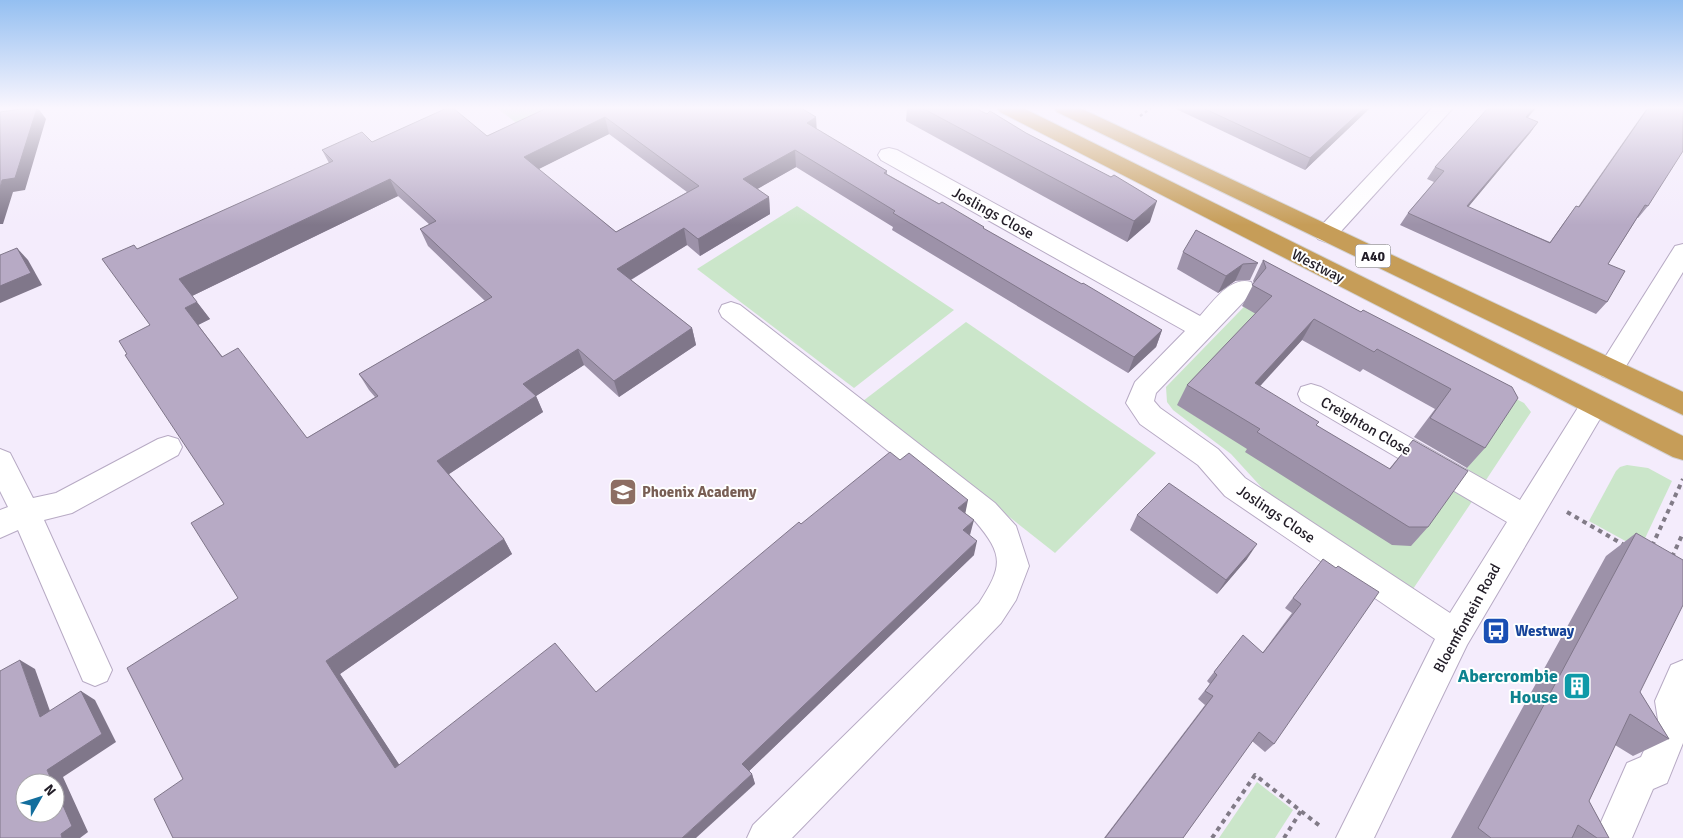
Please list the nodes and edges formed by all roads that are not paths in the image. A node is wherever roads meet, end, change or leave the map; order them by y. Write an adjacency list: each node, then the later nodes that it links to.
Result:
1 (1084, 147): 13 (highway, Westway / A40)
2 (1153, 147): 5 (highway, A40)
3 (1407, 147): 5 (street)
4 (890, 155): 9 (street, Joslings Close)
5 (1326, 234): 10 (highway, A40)
6 (1683, 252): 10 (street)
7 (1242, 288): 9 (street, Joslings Close)
8 (731, 311): 22 (street)
9 (1201, 328): 19 (street, Joslings Close)
10 (1611, 369): 12 (highway, A40)
11 (1311, 394): 17 (street, Creighton Close)
12 (1683, 404)
13 (1594, 405): 15 (highway, Westway / A40); 17 (street, Bloemfontein Road)
14 (168, 447): 18 (street)
15 (1683, 449)
16 (0, 461): 18 (street)
17 (1532, 506): 19 (street, Bloemfontein Road)
18 (12, 519): 20 (street)
19 (1455, 634): 23 (street, Bloemfontein Road)
20 (95, 670)
21 (1683, 676): 24 (street)
22 (766, 838)
23 (1355, 838)
24 (1614, 838)

